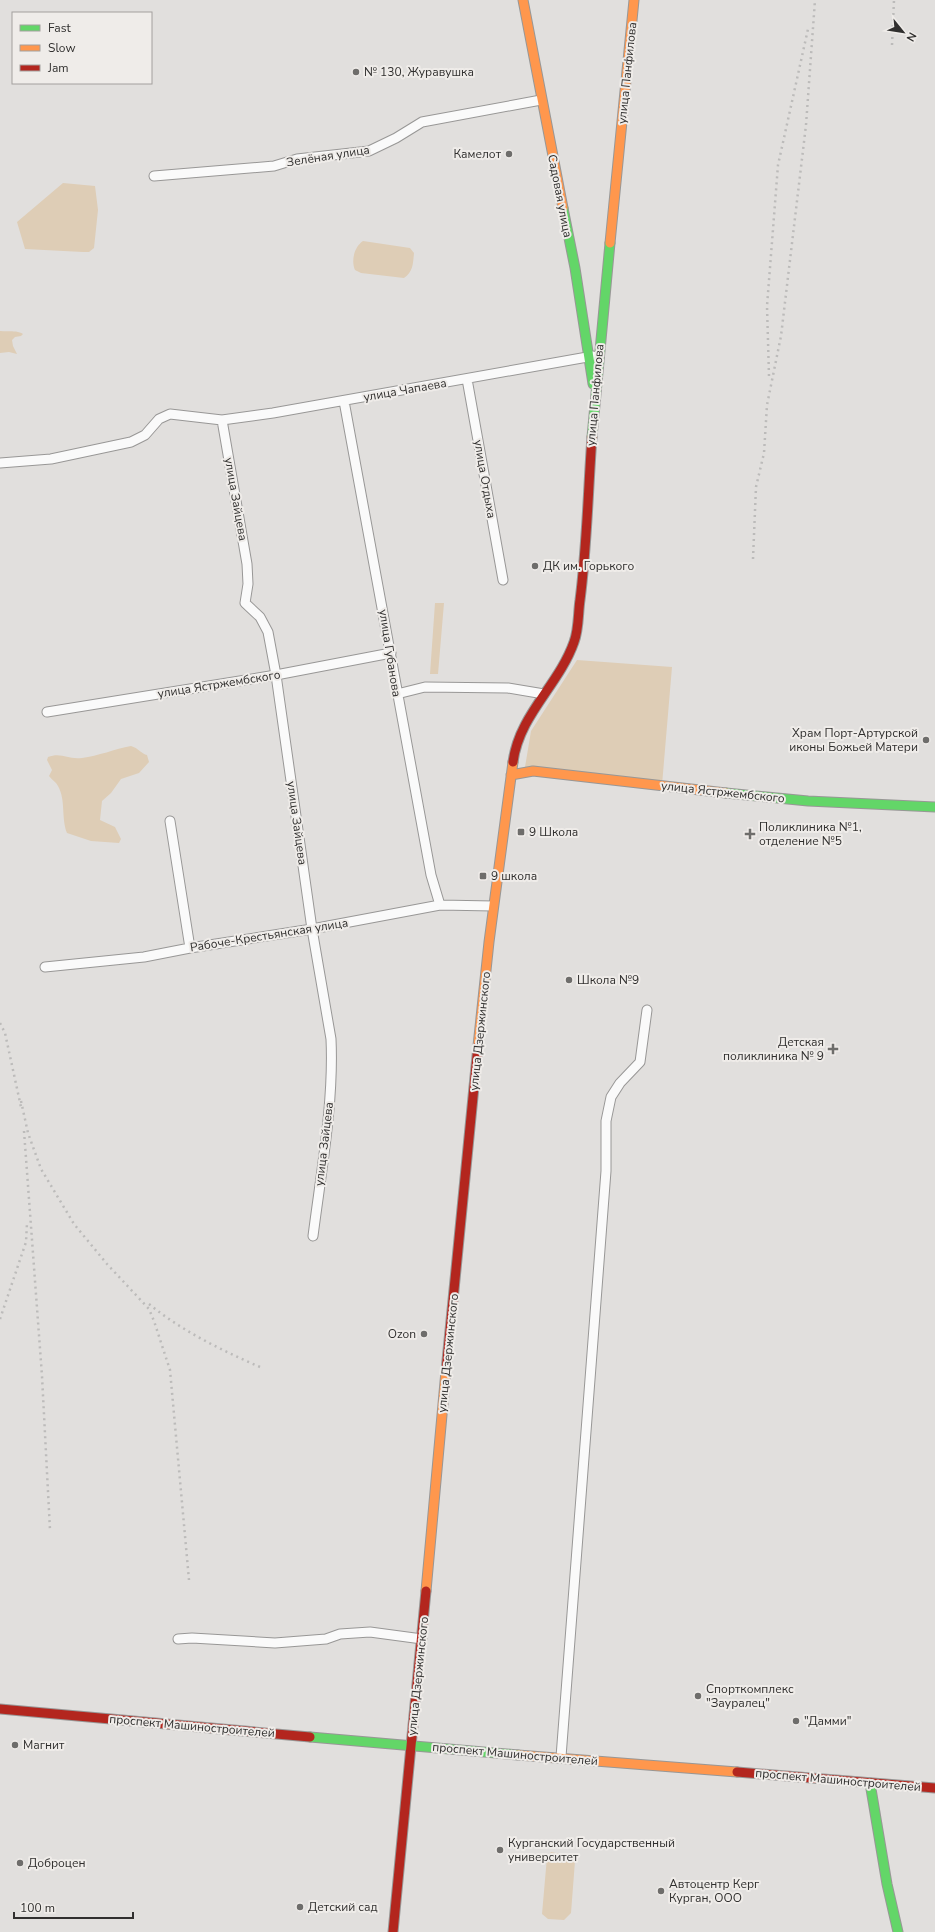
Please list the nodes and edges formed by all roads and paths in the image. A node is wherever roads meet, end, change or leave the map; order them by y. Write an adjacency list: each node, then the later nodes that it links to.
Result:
1 (523, 0): 3 (main road, Садовая улица)
2 (634, 0): 5 (main road, улица Панфилова)
3 (541, 100): 4 (street, Зелёная улица); 6 (main road, Садовая улица)
4 (154, 176)
5 (598, 355): 6 (street, улица Чапаева); 8 (main road, улица Панфилова)
6 (588, 357): 7 (street, улица Чапаева); 8 (main road, Садовая улица)
7 (467, 379): 9 (street, улица Чапаева); 12 (street, улица Отдыха)
8 (595, 392): 16 (main road, улица Панфилова)
9 (344, 400): 10 (street, улица Чапаева); 13 (street, улица Губанова)
10 (222, 420): 11 (street, улица Чапаева); 14 (street, улица Зайцева)
11 (0, 463)
12 (503, 580)
13 (391, 653): 14 (street, улица Ястржембского); 15 (street, улица Губанова)
14 (276, 675): 17 (street, улица Ястржембского); 23 (street, улица Зайцева)
15 (397, 694): 16 (street); 21 (street, улица Губанова)
16 (544, 694): 18 (main road, улица Панфилова)
17 (47, 712)
18 (511, 775): 19 (main road, улица Ястржембского); 22 (main road, улица Дзержинского)
19 (935, 807)
20 (170, 821): 24 (street)
21 (440, 905): 22 (street, Рабоче-Крестьянская улица); 23 (street, Рабоче-Крестьянская улица)
22 (493, 906): 28 (main road, улица Дзержинского)
23 (312, 929): 24 (street, Рабоче-Крестьянская улица); 27 (street, улица Зайцева)
24 (190, 948): 25 (street, Рабоче-Крестьянская улица)
25 (44, 967)
26 (647, 1010): 32 (street)
27 (312, 1236)
28 (422, 1638): 29 (street); 31 (main road, улица Дзержинского)
29 (178, 1639)
30 (0, 1709): 31 (main road, проспект Машиностроителей)
31 (411, 1746): 32 (main road, проспект Машиностроителей); 35 (main road, улица Дзержинского)
32 (561, 1757): 33 (main road, проспект Машиностроителей)
33 (870, 1783): 34 (main road, проспект Машиностроителей); 36 (main road)
34 (935, 1788)
35 (393, 1932)
36 (898, 1932)

